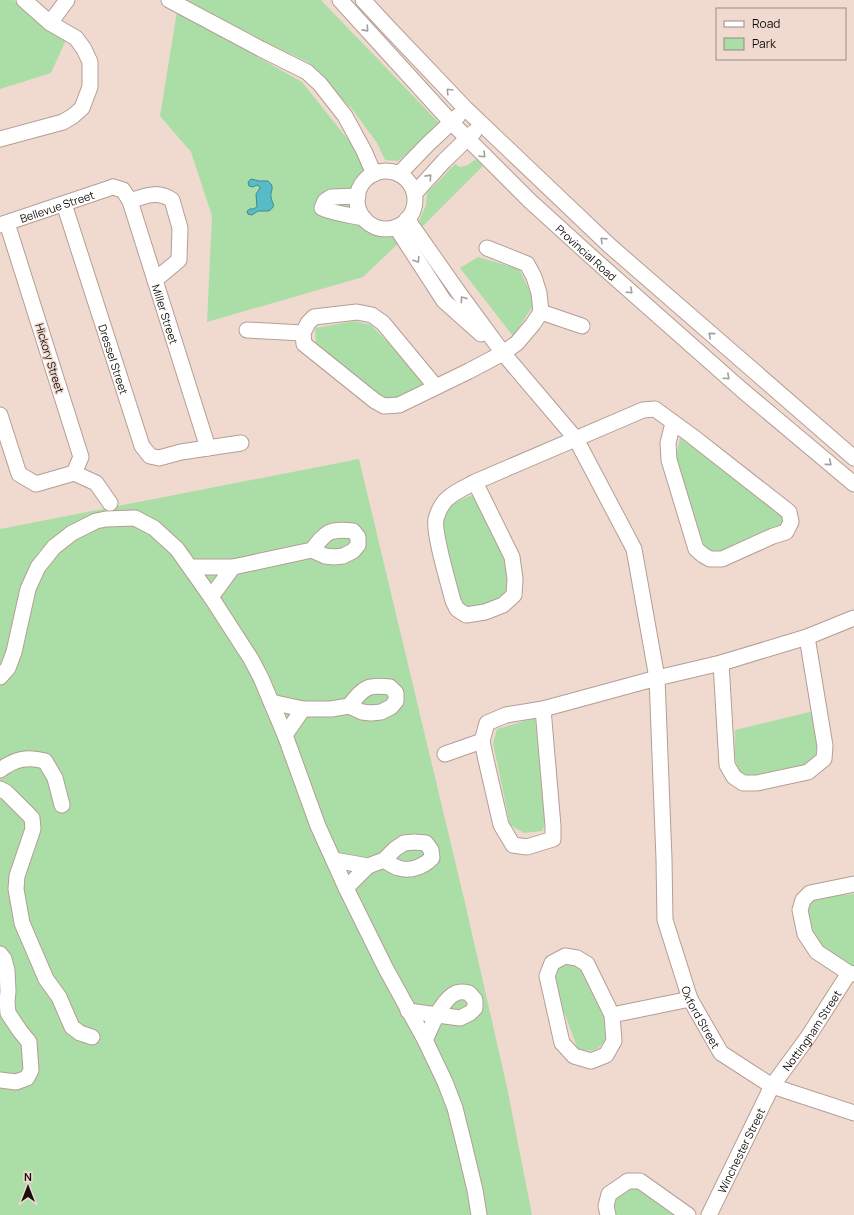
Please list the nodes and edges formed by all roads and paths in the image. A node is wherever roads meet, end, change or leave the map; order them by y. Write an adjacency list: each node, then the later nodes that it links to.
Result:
1 (24, 0): 6 (street)
2 (67, 0): 6 (street)
3 (169, 0): 12 (street)
4 (340, 0): 8 (street, Provincial Road, one-way to 8)
5 (363, 0): 7 (street, Provincial Road, one-way to 5)
6 (50, 23): 10 (street)
7 (466, 109): 8 (street); 9 (street, Provincial Road)
8 (451, 122): 11 (street, Provincial Road); 13 (street)
9 (482, 125): 11 (street); 30 (street, Provincial Road, one-way to 9)
10 (0, 139)
11 (467, 139): 15 (street, one-way to 11); 31 (street, Provincial Road, one-way to 31)
12 (374, 174): 13 (street); 16 (street)
13 (399, 174): 15 (street)
14 (114, 187): 17 (street, Miller Street); 18 (street); 21 (street, Bellevue Street)
15 (415, 193): 20 (street)
16 (358, 196): 19 (street); 19 (street)
17 (130, 201): 23 (street, Miller Street); 23 (street)
18 (64, 204): 21 (street); 36 (street, Dressel Street)
19 (364, 218): 20 (street)
20 (402, 223): 28 (street, Oxford Street)
21 (2, 224): 38 (street, Hickory Street)
22 (487, 248): 24 (street)
23 (155, 280): 36 (street, Miller Street)
24 (541, 312): 25 (street); 28 (street)
25 (582, 326)
26 (247, 330): 27 (street)
27 (303, 333): 29 (street); 29 (street)
28 (503, 353): 29 (street); 34 (street, Oxford Street)
29 (436, 387)
30 (773, 388): 31 (street); 37 (street, Provincial Road)
31 (758, 404): 40 (street, Provincial Road, one-way to 40)
32 (0, 415): 38 (street)
33 (673, 423): 33 (street); 34 (street)
34 (576, 439): 39 (street); 50 (street, Oxford Street)
35 (242, 443): 36 (street, Dressel Street)
36 (208, 448)
37 (854, 458)
38 (74, 473): 41 (street)
39 (475, 482): 39 (street)
40 (854, 484)
41 (110, 502)
42 (312, 550): 44 (street)
43 (190, 567): 44 (street); 45 (street); 49 (street)
44 (233, 567): 45 (street)
45 (212, 597): 51 (street)
46 (854, 618): 47 (street)
47 (807, 637): 48 (street); 48 (street)
48 (721, 663): 50 (street)
49 (0, 677)
50 (657, 678): 54 (street); 68 (street, Oxford Street)
51 (272, 702): 53 (street); 55 (street)
52 (349, 706): 53 (street)
53 (303, 709): 55 (street)
54 (543, 709): 56 (street); 56 (street)
55 (285, 735): 61 (street)
56 (482, 741): 57 (street)
57 (444, 754)
58 (0, 770): 60 (street)
59 (0, 789): 71 (street)
60 (62, 805)
61 (334, 860): 63 (street); 65 (street)
62 (384, 860): 63 (street)
63 (368, 866): 65 (street)
64 (854, 884): 67 (street, Nottingham Street)
65 (346, 888): 69 (street)
66 (0, 954): 73 (street)
67 (852, 974): 74 (street, Nottingham Street)
68 (690, 999): 70 (street); 74 (street, Oxford Street)
69 (408, 1011): 72 (street); 72 (street)
70 (612, 1015): 70 (street)
71 (92, 1037)
72 (425, 1040): 76 (street)
73 (0, 1080)
74 (772, 1086): 75 (street, Oxford Street); 79 (street, Winchester Street)
75 (854, 1113)
76 (479, 1215)
77 (608, 1215): 78 (street)
78 (688, 1215)
79 (709, 1215)

